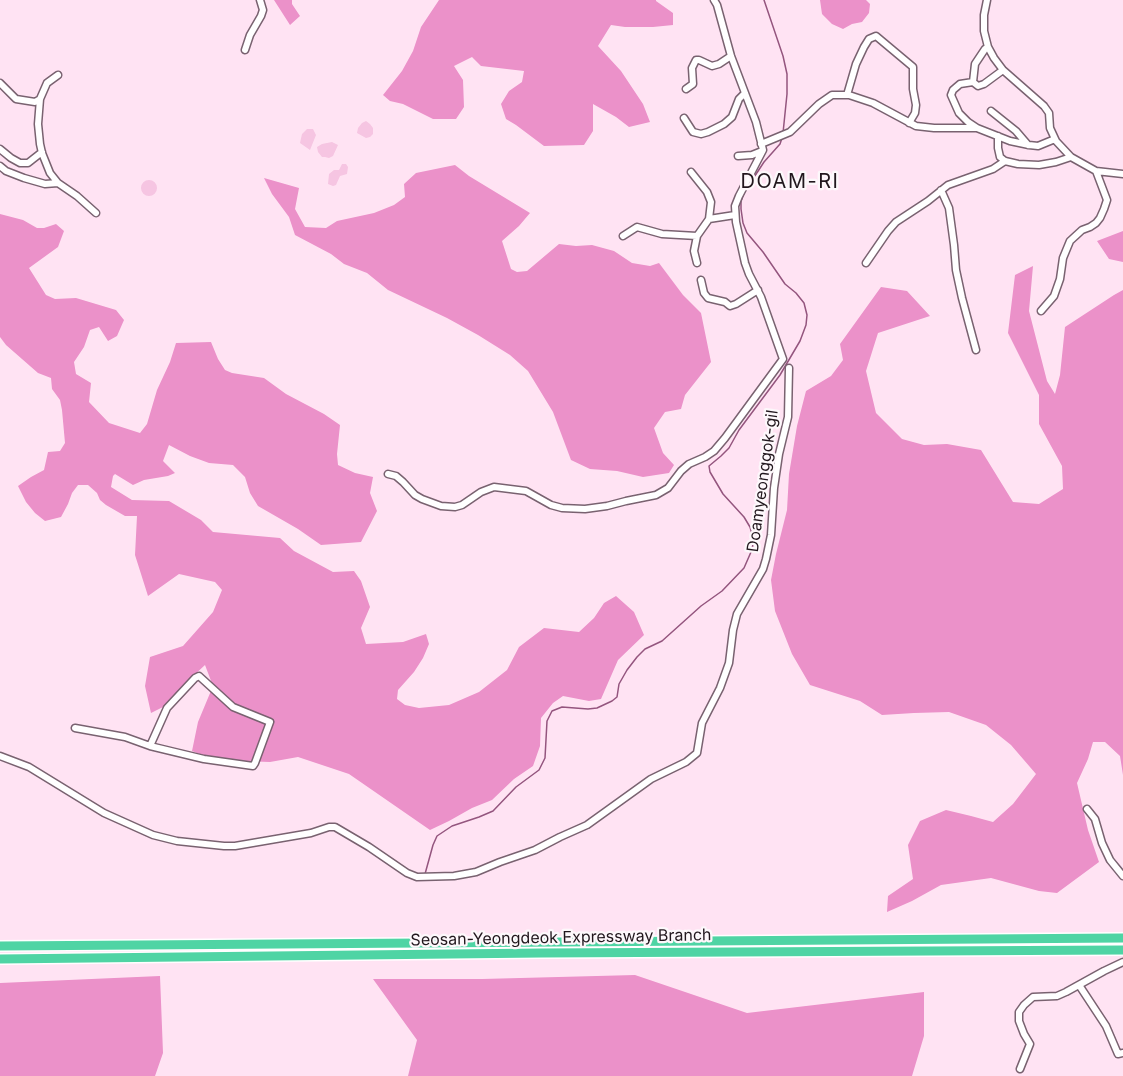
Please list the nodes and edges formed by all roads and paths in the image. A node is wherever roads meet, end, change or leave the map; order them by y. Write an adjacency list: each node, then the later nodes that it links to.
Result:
1 (260, 0): 5 (street)
2 (714, 0): 6 (street)
3 (987, 0): 4 (street)
4 (988, 47): 7 (street); 9 (street)
5 (245, 50)
6 (731, 56): 11 (street); 12 (street)
7 (1004, 70): 9 (street); 20 (street)
8 (58, 75): 14 (street)
9 (973, 82): 18 (street)
10 (0, 83): 14 (street)
11 (686, 89)
12 (745, 93): 16 (street); 22 (street)
13 (847, 95): 17 (street); 17 (street); 22 (street)
14 (40, 99): 24 (street)
15 (992, 111): 21 (street)
16 (684, 118)
17 (909, 123): 18 (street)
18 (977, 128): 19 (street)
19 (998, 136): 21 (street); 27 (street)
20 (1054, 139): 21 (street); 26 (street)
21 (1029, 145)
22 (762, 147): 25 (street); 35 (street)
23 (0, 149): 24 (street)
24 (42, 152): 32 (street)
25 (738, 156)
26 (1071, 157): 27 (street); 29 (street)
27 (1005, 161): 33 (street)
28 (0, 166): 32 (street)
29 (1096, 171): 31 (street); 43 (street)
30 (691, 172): 36 (street)
31 (1123, 174)
32 (58, 183): 34 (street)
33 (941, 190): 39 (street); 44 (street)
34 (96, 213)
35 (735, 215): 36 (street); 42 (street)
36 (709, 219): 38 (street)
37 (623, 236): 38 (street)
38 (697, 236): 40 (street)
39 (866, 262)
40 (697, 263)
41 (701, 280): 42 (street)
42 (758, 290): 46 (street)
43 (1041, 311)
44 (976, 350)
45 (789, 368): 49 (street, Doamyeonggok-gil)
46 (388, 474)
47 (75, 728): 48 (street)
48 (150, 746): 48 (street)
49 (0, 756)
50 (1087, 809): 51 (street)
51 (1123, 876)
52 (1123, 938): 53 (highway, Seosan-Yeongdeok Expressway Branch)
53 (0, 946)
54 (1123, 950): 55 (highway, Seosan-Yeongdeok Expressway Branch)
55 (0, 959)
56 (1123, 962): 57 (street)
57 (1079, 985): 58 (street); 59 (street)
58 (1123, 1053)
59 (1020, 1069)

